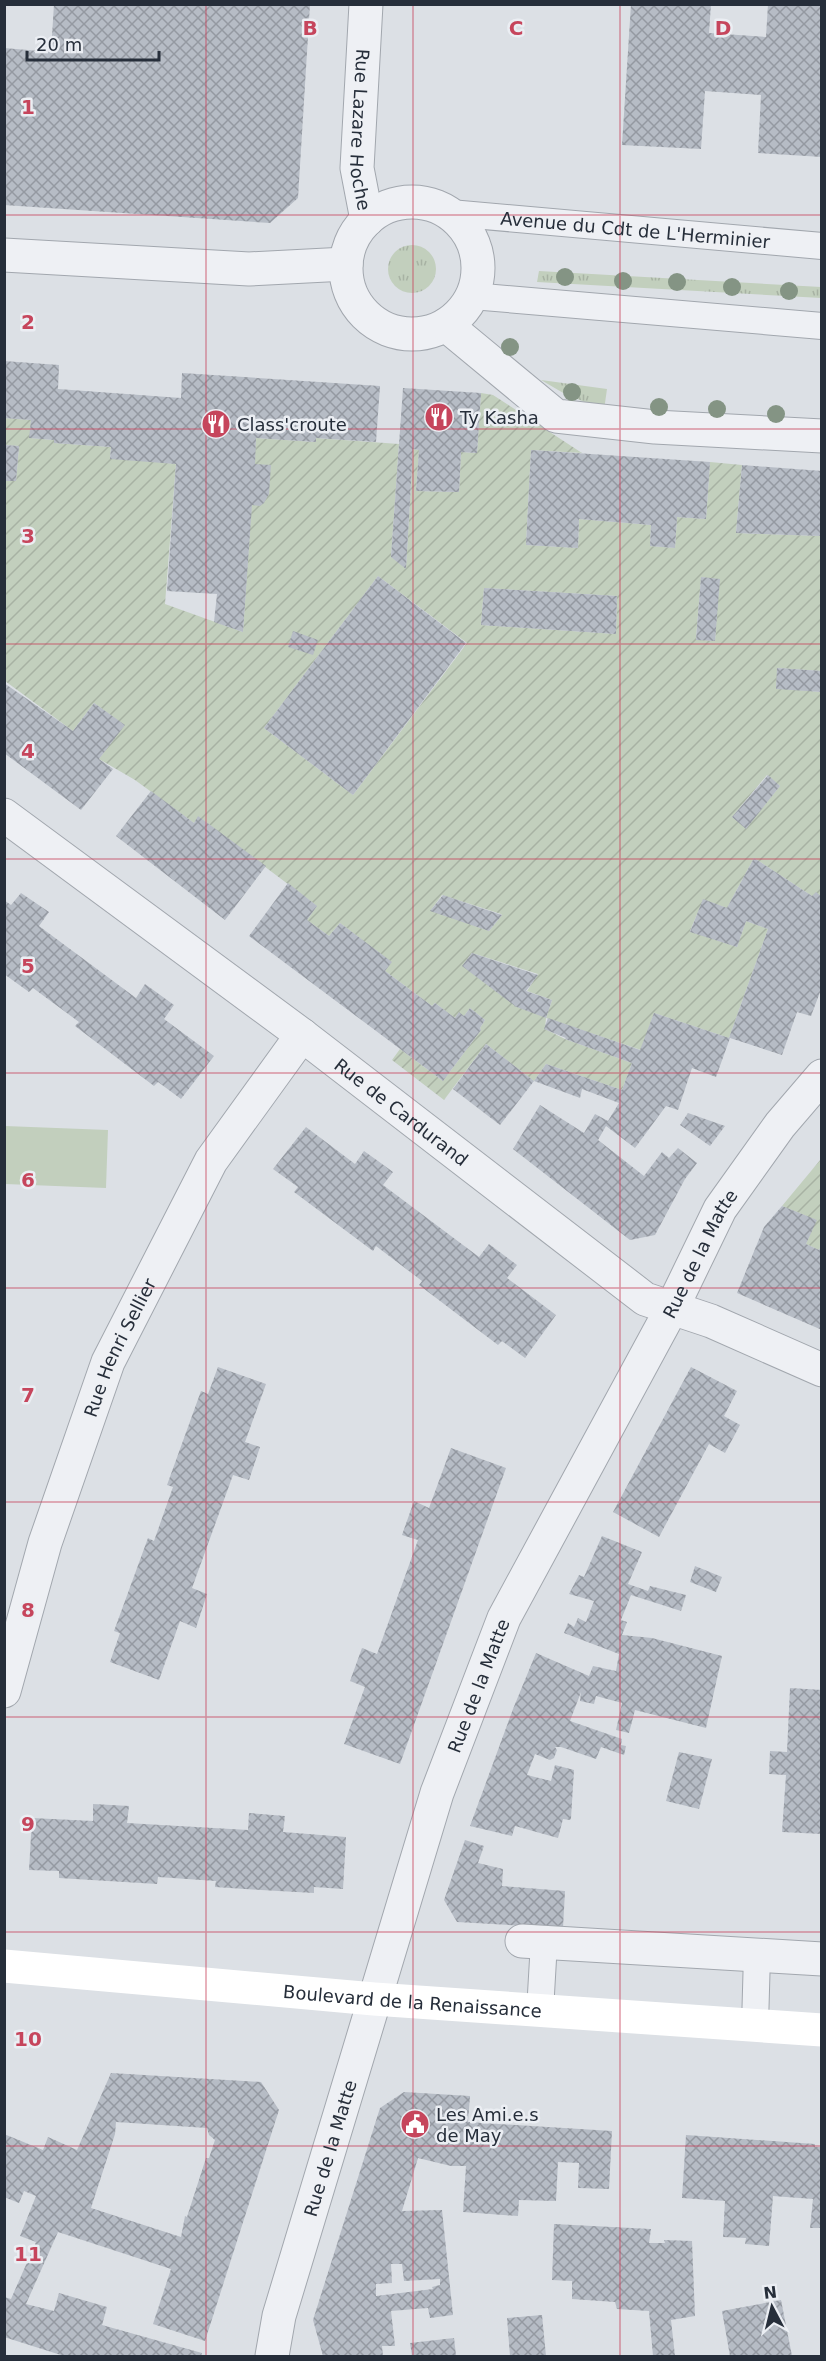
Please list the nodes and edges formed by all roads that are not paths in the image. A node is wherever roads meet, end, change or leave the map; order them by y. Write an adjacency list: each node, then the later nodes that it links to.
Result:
1 (366, 4): 3 (street, Rue Lazare Hoche)
2 (450, 213): 3 (street); 4 (lane, Avenue du Cdt de L'Herminier); 7 (street)
3 (367, 219): 6 (street)
4 (822, 246)
5 (4, 255): 6 (street)
6 (346, 264): 8 (street)
7 (472, 296): 8 (street); 9 (lane)
8 (446, 325): 10 (street)
9 (822, 326)
10 (822, 436)
11 (4, 815): 12 (street, Rue de Cardurand)
12 (302, 1035): 14 (street, Rue de Cardurand); 16 (street, Rue Henri Sellier)
13 (822, 1076): 14 (street, Rue de la Matte)
14 (672, 1308): 15 (street, Rue de Cardurand); 21 (street, Rue de la Matte)
15 (822, 1370)
16 (4, 1691)
17 (533, 1942): 18 (street); 22 (lane)
18 (757, 1955): 19 (street); 23 (lane)
19 (822, 1959)
20 (4, 1966): 21 (main road, Boulevard de la Renaissance)
21 (374, 1999): 22 (main road, Boulevard de la Renaissance); 25 (street, Rue de la Matte)
22 (540, 2011): 23 (main road, Boulevard de la Renaissance)
23 (755, 2025): 24 (main road, Boulevard de la Renaissance)
24 (822, 2030)
25 (272, 2356)

